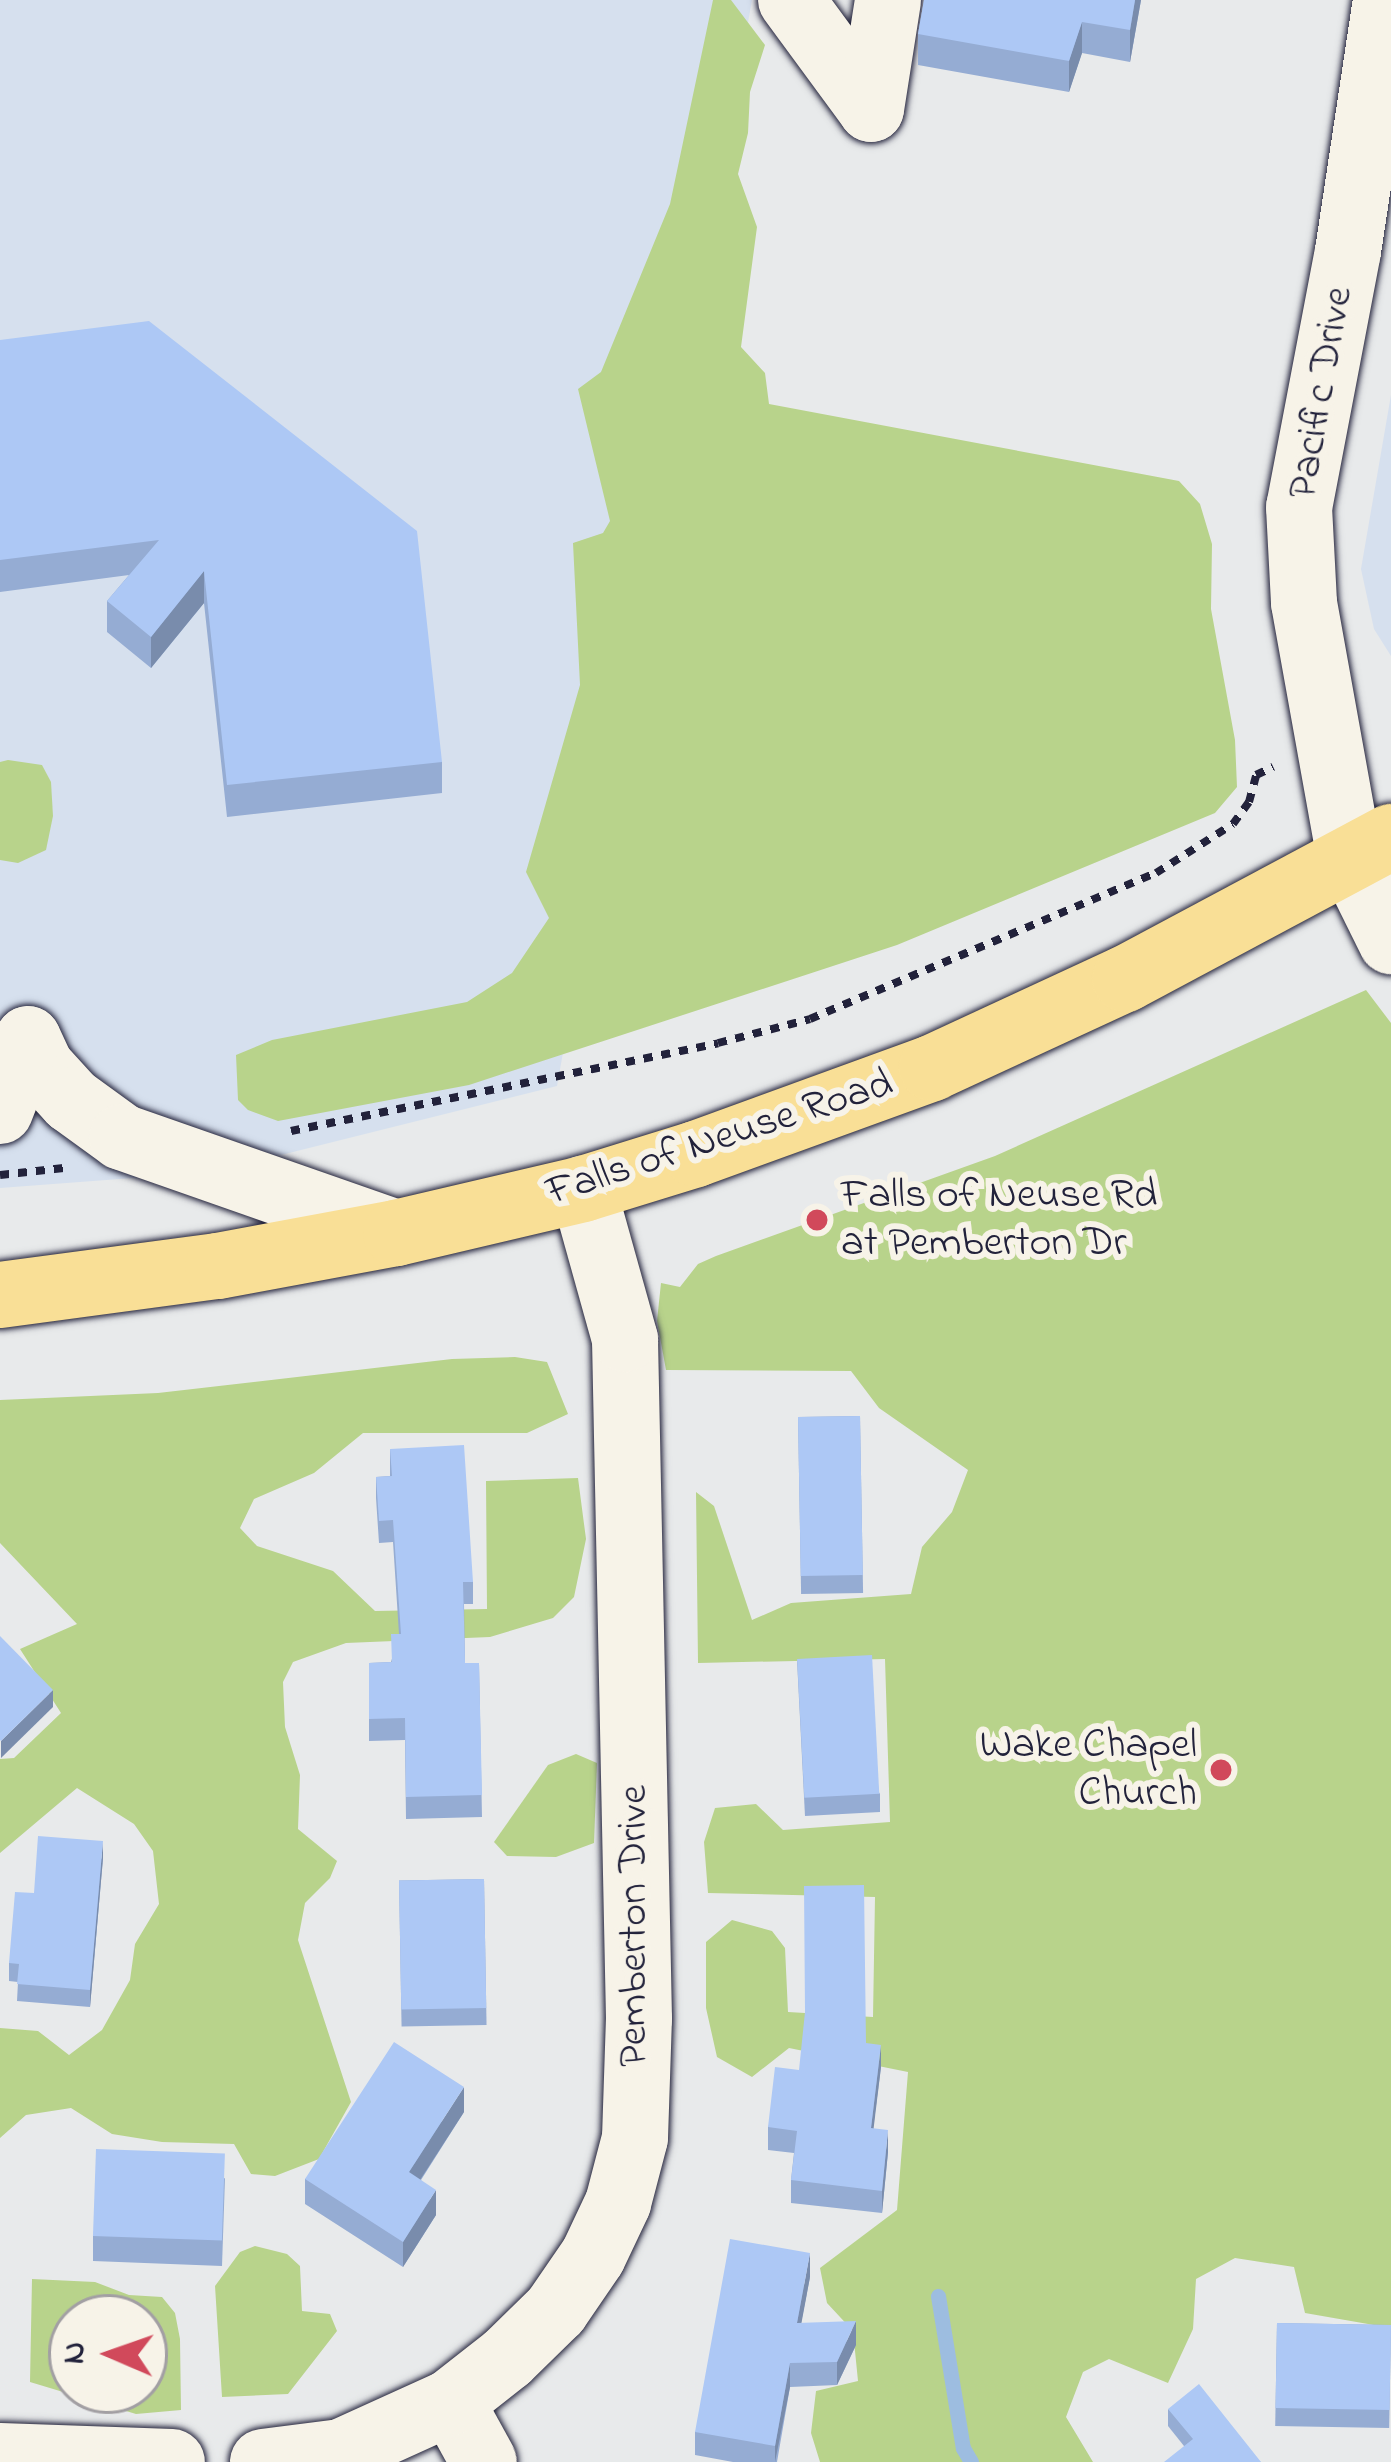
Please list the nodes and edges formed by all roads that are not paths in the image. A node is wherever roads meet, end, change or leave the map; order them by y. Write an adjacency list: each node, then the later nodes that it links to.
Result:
1 (878, 0): 4 (street)
2 (888, 0): 4 (street)
3 (1386, 0): 5 (street, Pacific Drive)
4 (833, 38)
5 (1371, 848): 6 (street, Pacific Drive); 8 (main road, Falls of Neuse Road)
6 (1391, 941)
7 (0, 1112): 9 (street)
8 (583, 1189): 9 (main road, Falls of Neuse Road); 11 (street, Pemberton Drive)
9 (396, 1233): 10 (main road, Falls of Neuse Road)
10 (0, 1295)
11 (451, 2402): 14 (street, Pemberton Drive); 15 (street)
12 (0, 2456): 13 (street)
13 (172, 2462)
14 (263, 2462)
15 (484, 2462)

